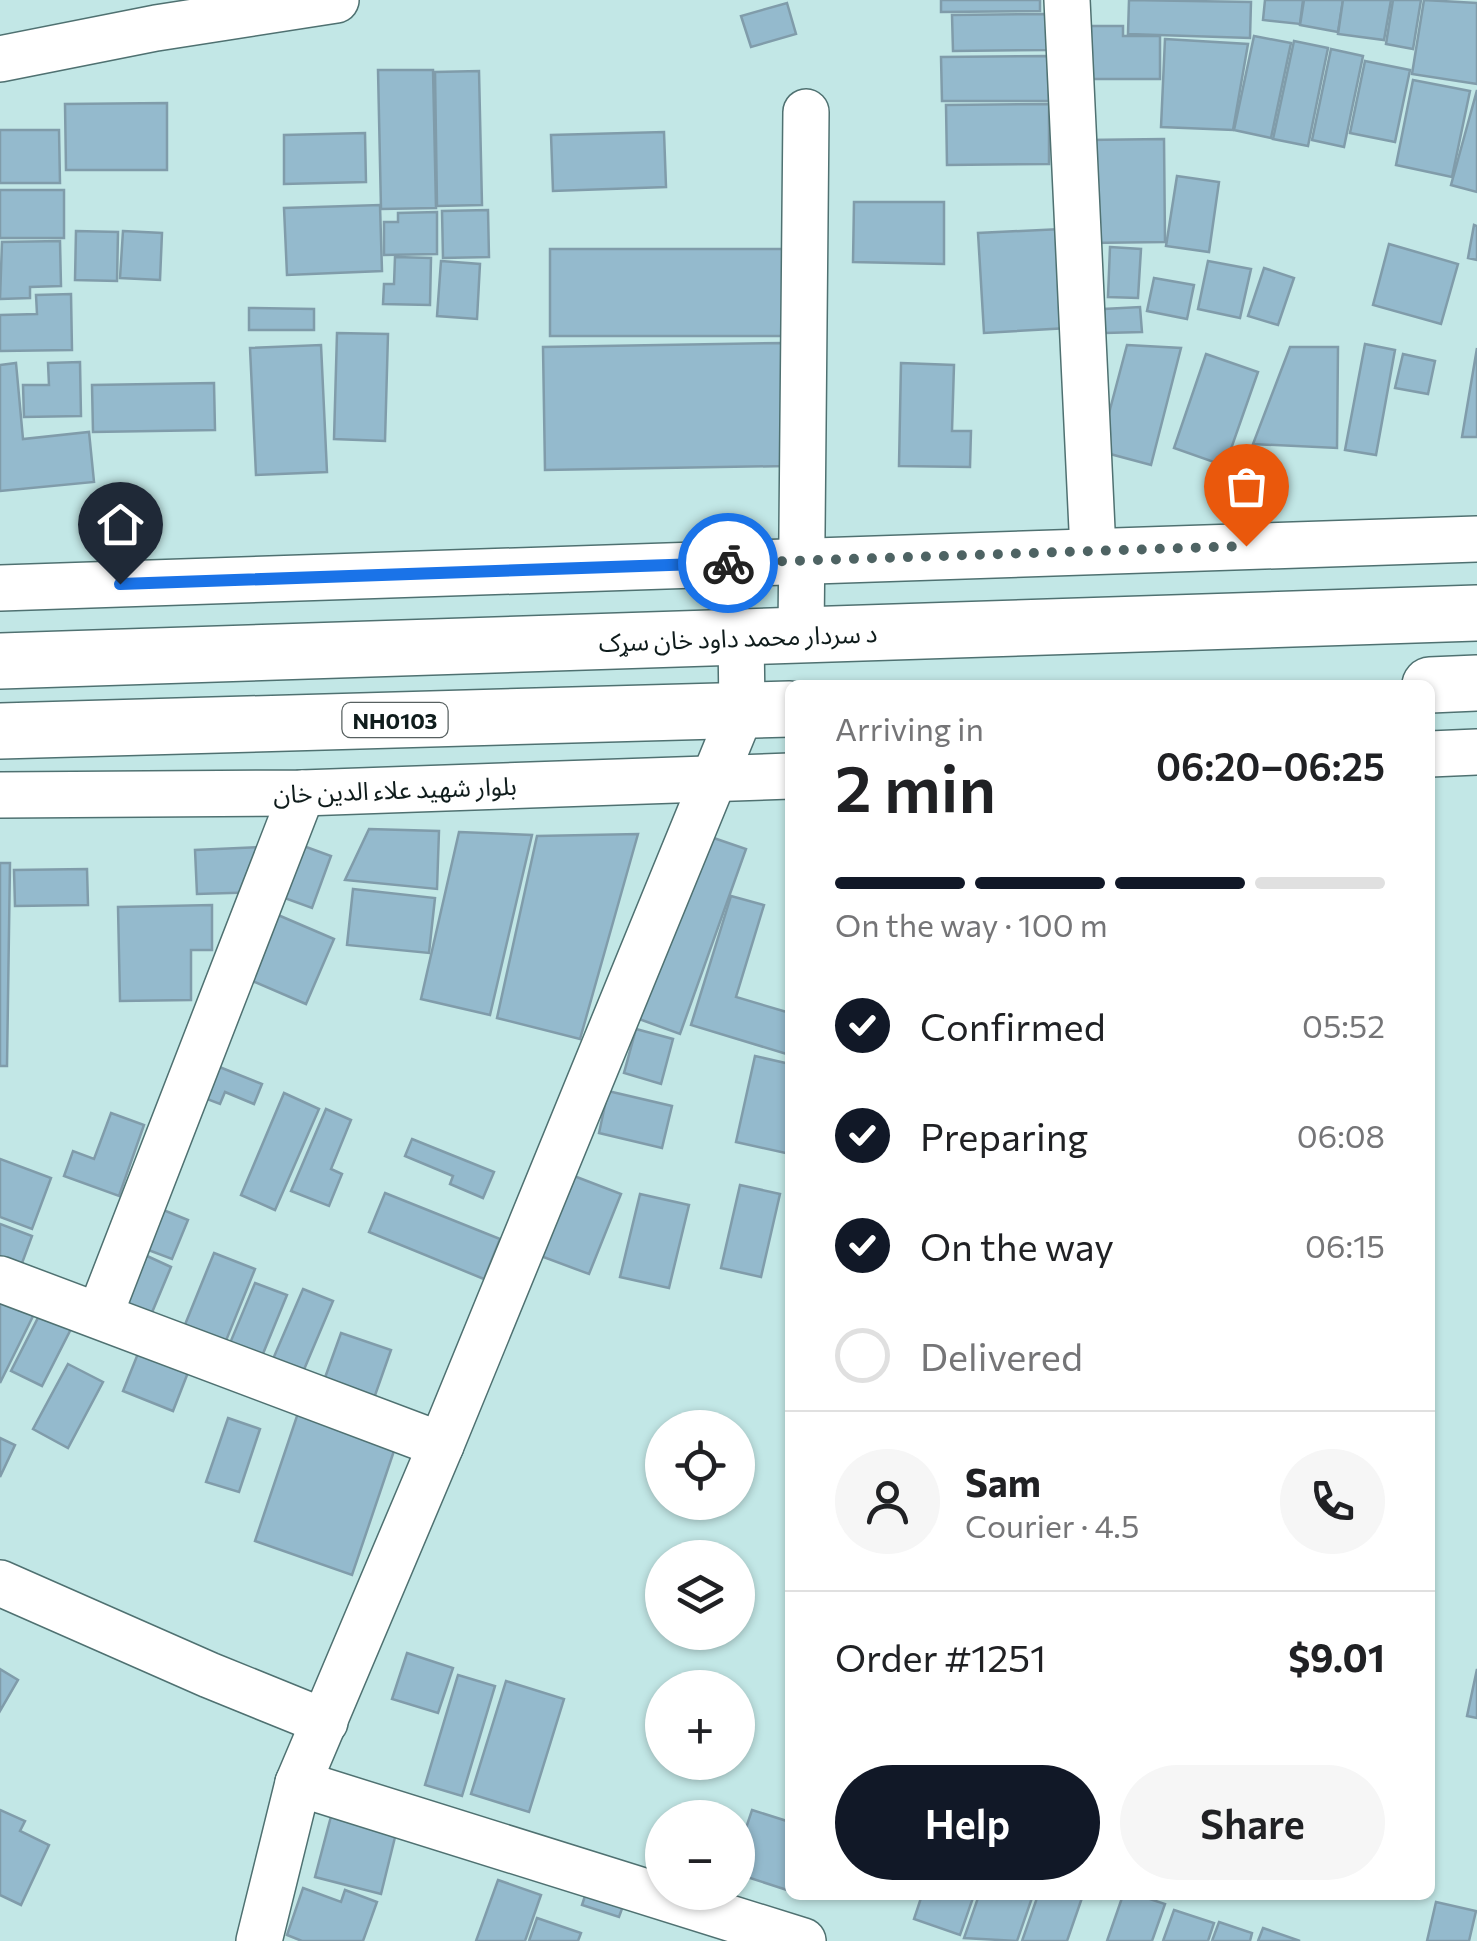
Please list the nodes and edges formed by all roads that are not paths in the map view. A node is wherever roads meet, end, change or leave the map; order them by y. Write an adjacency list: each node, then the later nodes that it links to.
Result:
1 (336, 0): 3 (street)
2 (1067, 0): 7 (street)
3 (155, 14): 4 (street)
4 (0, 60)
5 (806, 112): 8 (street)
6 (1477, 539): 7 (street)
7 (1093, 551): 8 (street)
8 (799, 561): 9 (street); 11 (street)
9 (0, 588)
10 (1477, 613): 11 (highway, د سردار محمد داود خان سړک)
11 (801, 635): 12 (highway, د سردار محمد داود خان سړک)
12 (741, 636): 13 (highway, د سردار محمد داود خان سړک); 16 (street)
13 (0, 660)
14 (1477, 684): 15 (highway)
15 (1435, 685)
16 (766, 709): 17 (highway, NH0103); 21 (street)
17 (0, 731)
18 (1477, 752): 19 (street)
19 (1435, 754)
20 (785, 776): 21 (street, بلوار شهید علاء الدین خان)
21 (716, 779): 22 (street, بلوار شهید علاء الدین خان); 26 (street)
22 (302, 793): 23 (street, بلوار شهید علاء الدین خان); 25 (street)
23 (0, 795)
24 (0, 1278): 25 (street)
25 (100, 1314): 26 (street)
26 (441, 1445): 28 (street)
27 (0, 1584): 28 (street)
28 (325, 1722): 29 (street)
29 (298, 1783): 30 (street); 31 (street)
30 (259, 1941)
31 (803, 1941)

